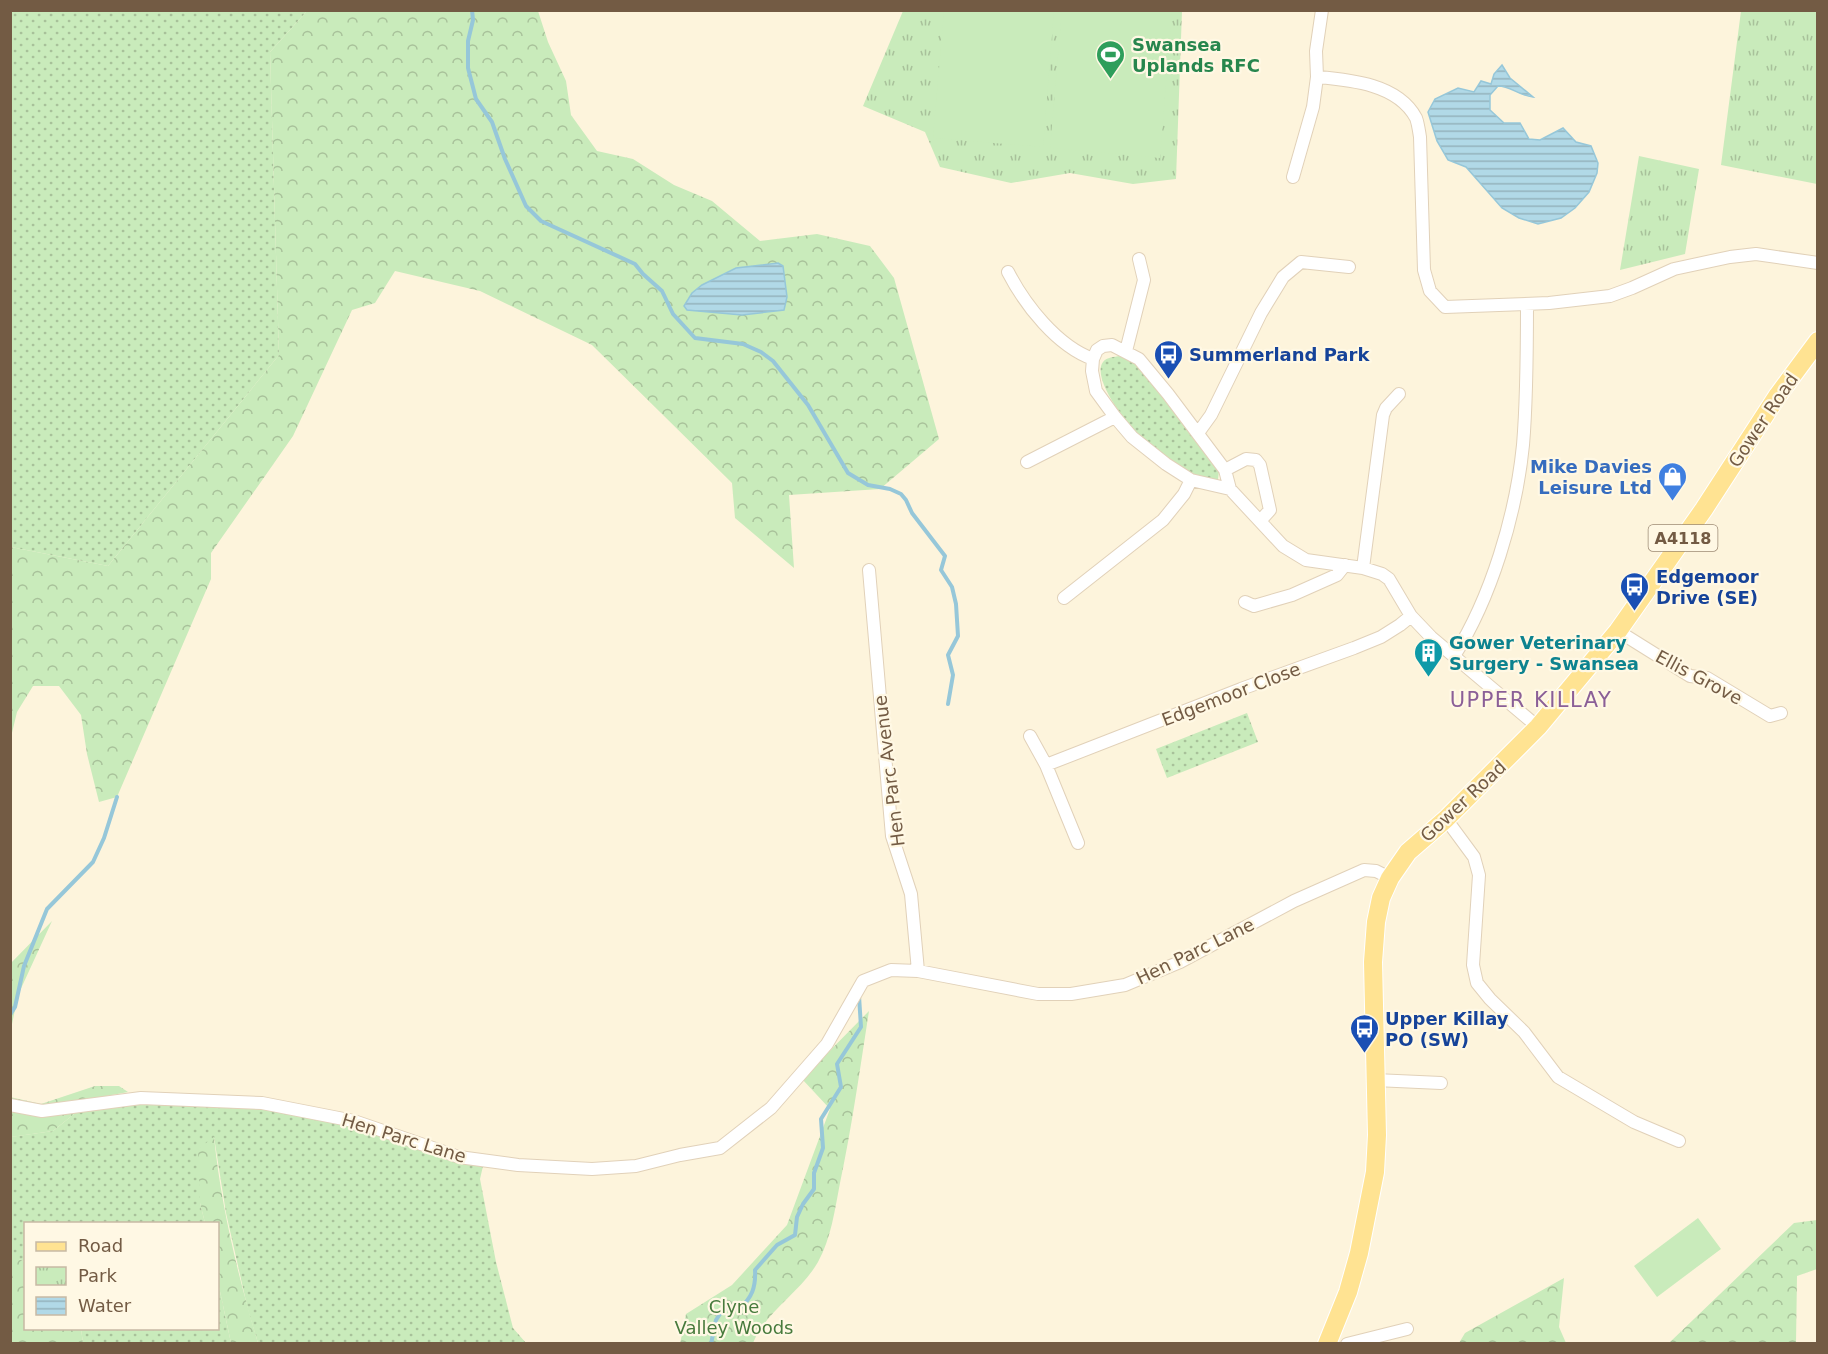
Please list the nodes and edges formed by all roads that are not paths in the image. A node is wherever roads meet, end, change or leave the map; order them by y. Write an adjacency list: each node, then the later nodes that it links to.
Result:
1 (1322, 10): 2 (street)
2 (1317, 77): 3 (street); 8 (street)
3 (1293, 177)
4 (1139, 259): 10 (street)
5 (1818, 263): 8 (street)
6 (1349, 267): 14 (street)
7 (1008, 272): 11 (street)
8 (1527, 304): 27 (street)
9 (1818, 341): 26 (main road, Gower Road / A4118)
10 (1126, 351): 11 (street); 14 (street)
11 (1093, 359): 13 (street)
12 (1399, 394): 21 (street)
13 (1115, 417): 15 (street); 17 (street)
14 (1198, 433): 16 (street)
15 (1027, 462)
16 (1225, 470): 18 (street); 19 (street)
17 (1191, 480): 18 (street); 23 (street)
18 (1230, 489): 19 (street)
19 (1260, 521): 20 (street)
20 (1345, 565): 21 (street); 24 (street)
21 (1364, 568): 25 (street)
22 (869, 570): 37 (street, Hen Parc Avenue)
23 (1064, 598)
24 (1245, 602)
25 (1412, 615): 27 (street); 33 (street, Edgemoor Close)
26 (1618, 631): 29 (street, Ellis Grove); 31 (main road, Gower Road / A4118)
27 (1454, 656): 31 (street)
28 (1714, 667): 29 (street)
29 (1707, 678): 30 (street, Ellis Grove)
30 (1780, 713)
31 (1538, 727): 34 (main road, Gower Road / A4118)
32 (1030, 736): 33 (street)
33 (1046, 765): 35 (street)
34 (1446, 819): 36 (main road, Gower Road / A4118); 41 (street)
35 (1078, 843)
36 (1390, 878): 37 (street, Hen Parc Lane); 38 (main road, Gower Road / A4118)
37 (918, 971): 40 (street, Hen Parc Lane)
38 (1375, 1080): 39 (street); 43 (main road, Gower Road / A4118)
39 (1441, 1083)
40 (10, 1105)
41 (1679, 1141)
42 (1407, 1329): 44 (street)
43 (1327, 1344)
44 (1347, 1344)

